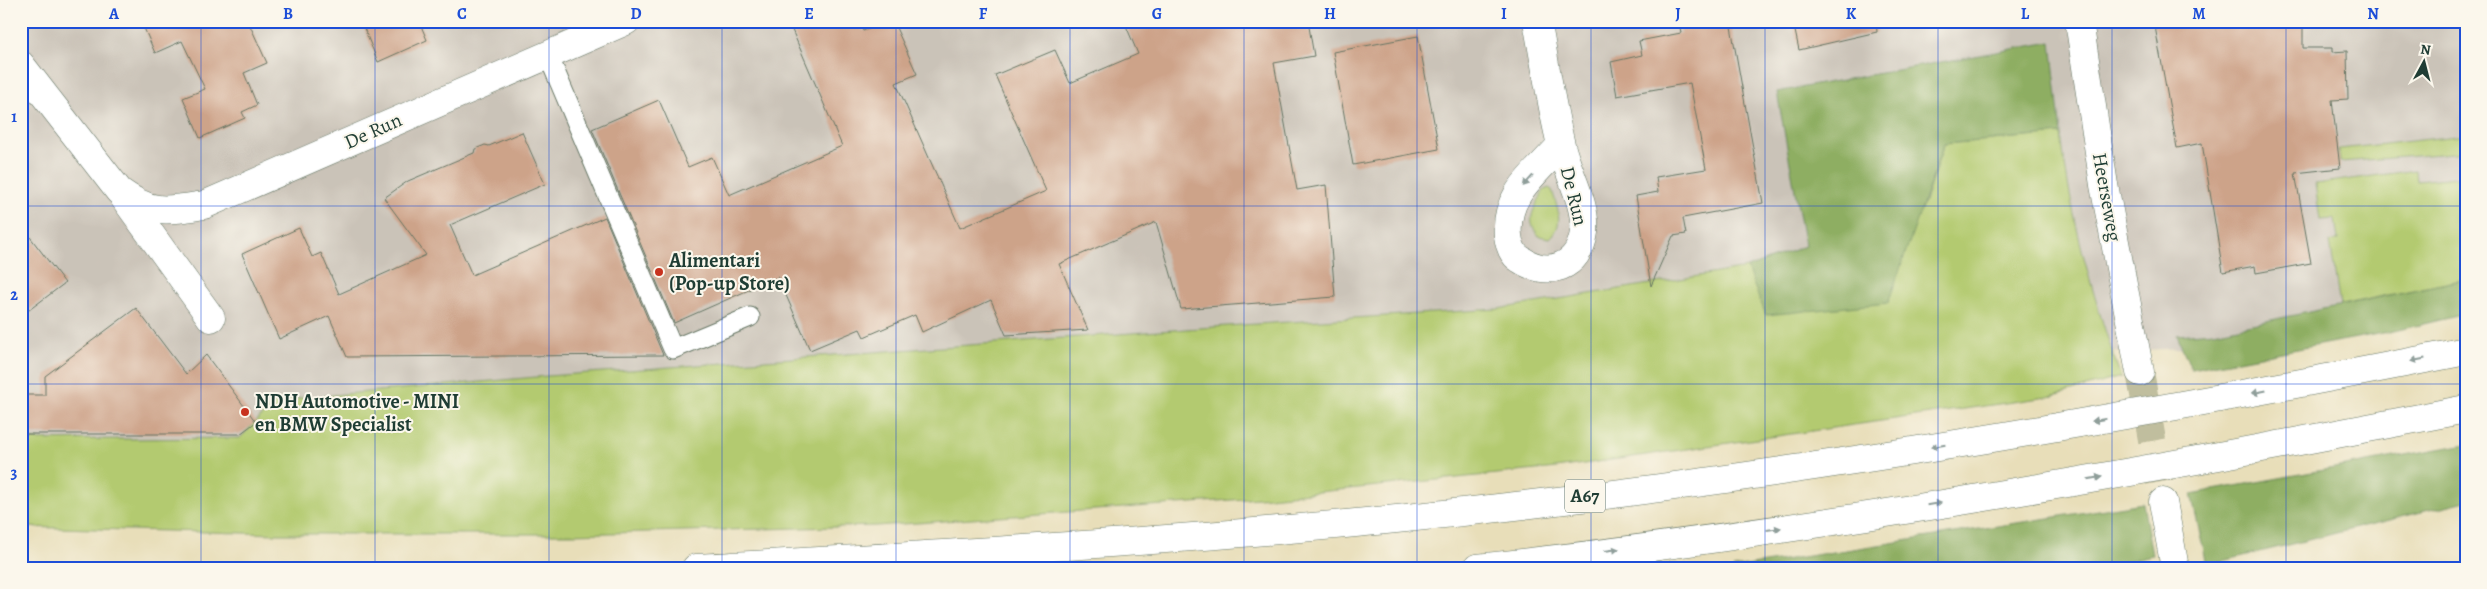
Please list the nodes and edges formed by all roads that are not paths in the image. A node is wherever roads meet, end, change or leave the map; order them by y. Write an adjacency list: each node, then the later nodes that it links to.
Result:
1 (626, 21): 4 (main road, De Run)
2 (1537, 21): 6 (main road, De Run)
3 (2079, 21): 11 (main road, Heerseweg)
4 (548, 55): 7 (main road, De Run); 8 (lane)
5 (21, 65): 7 (main road, De Run)
6 (1561, 145)
7 (119, 191): 9 (main road, De Run)
8 (750, 317)
9 (211, 318)
10 (2466, 351): 14 (main road, A67, one-way to 14)
11 (2140, 372)
12 (2466, 409): 15 (main road, one-way to 12)
13 (2163, 502): 16 (main road)
14 (696, 568)
15 (1477, 568)
16 (2175, 568)

